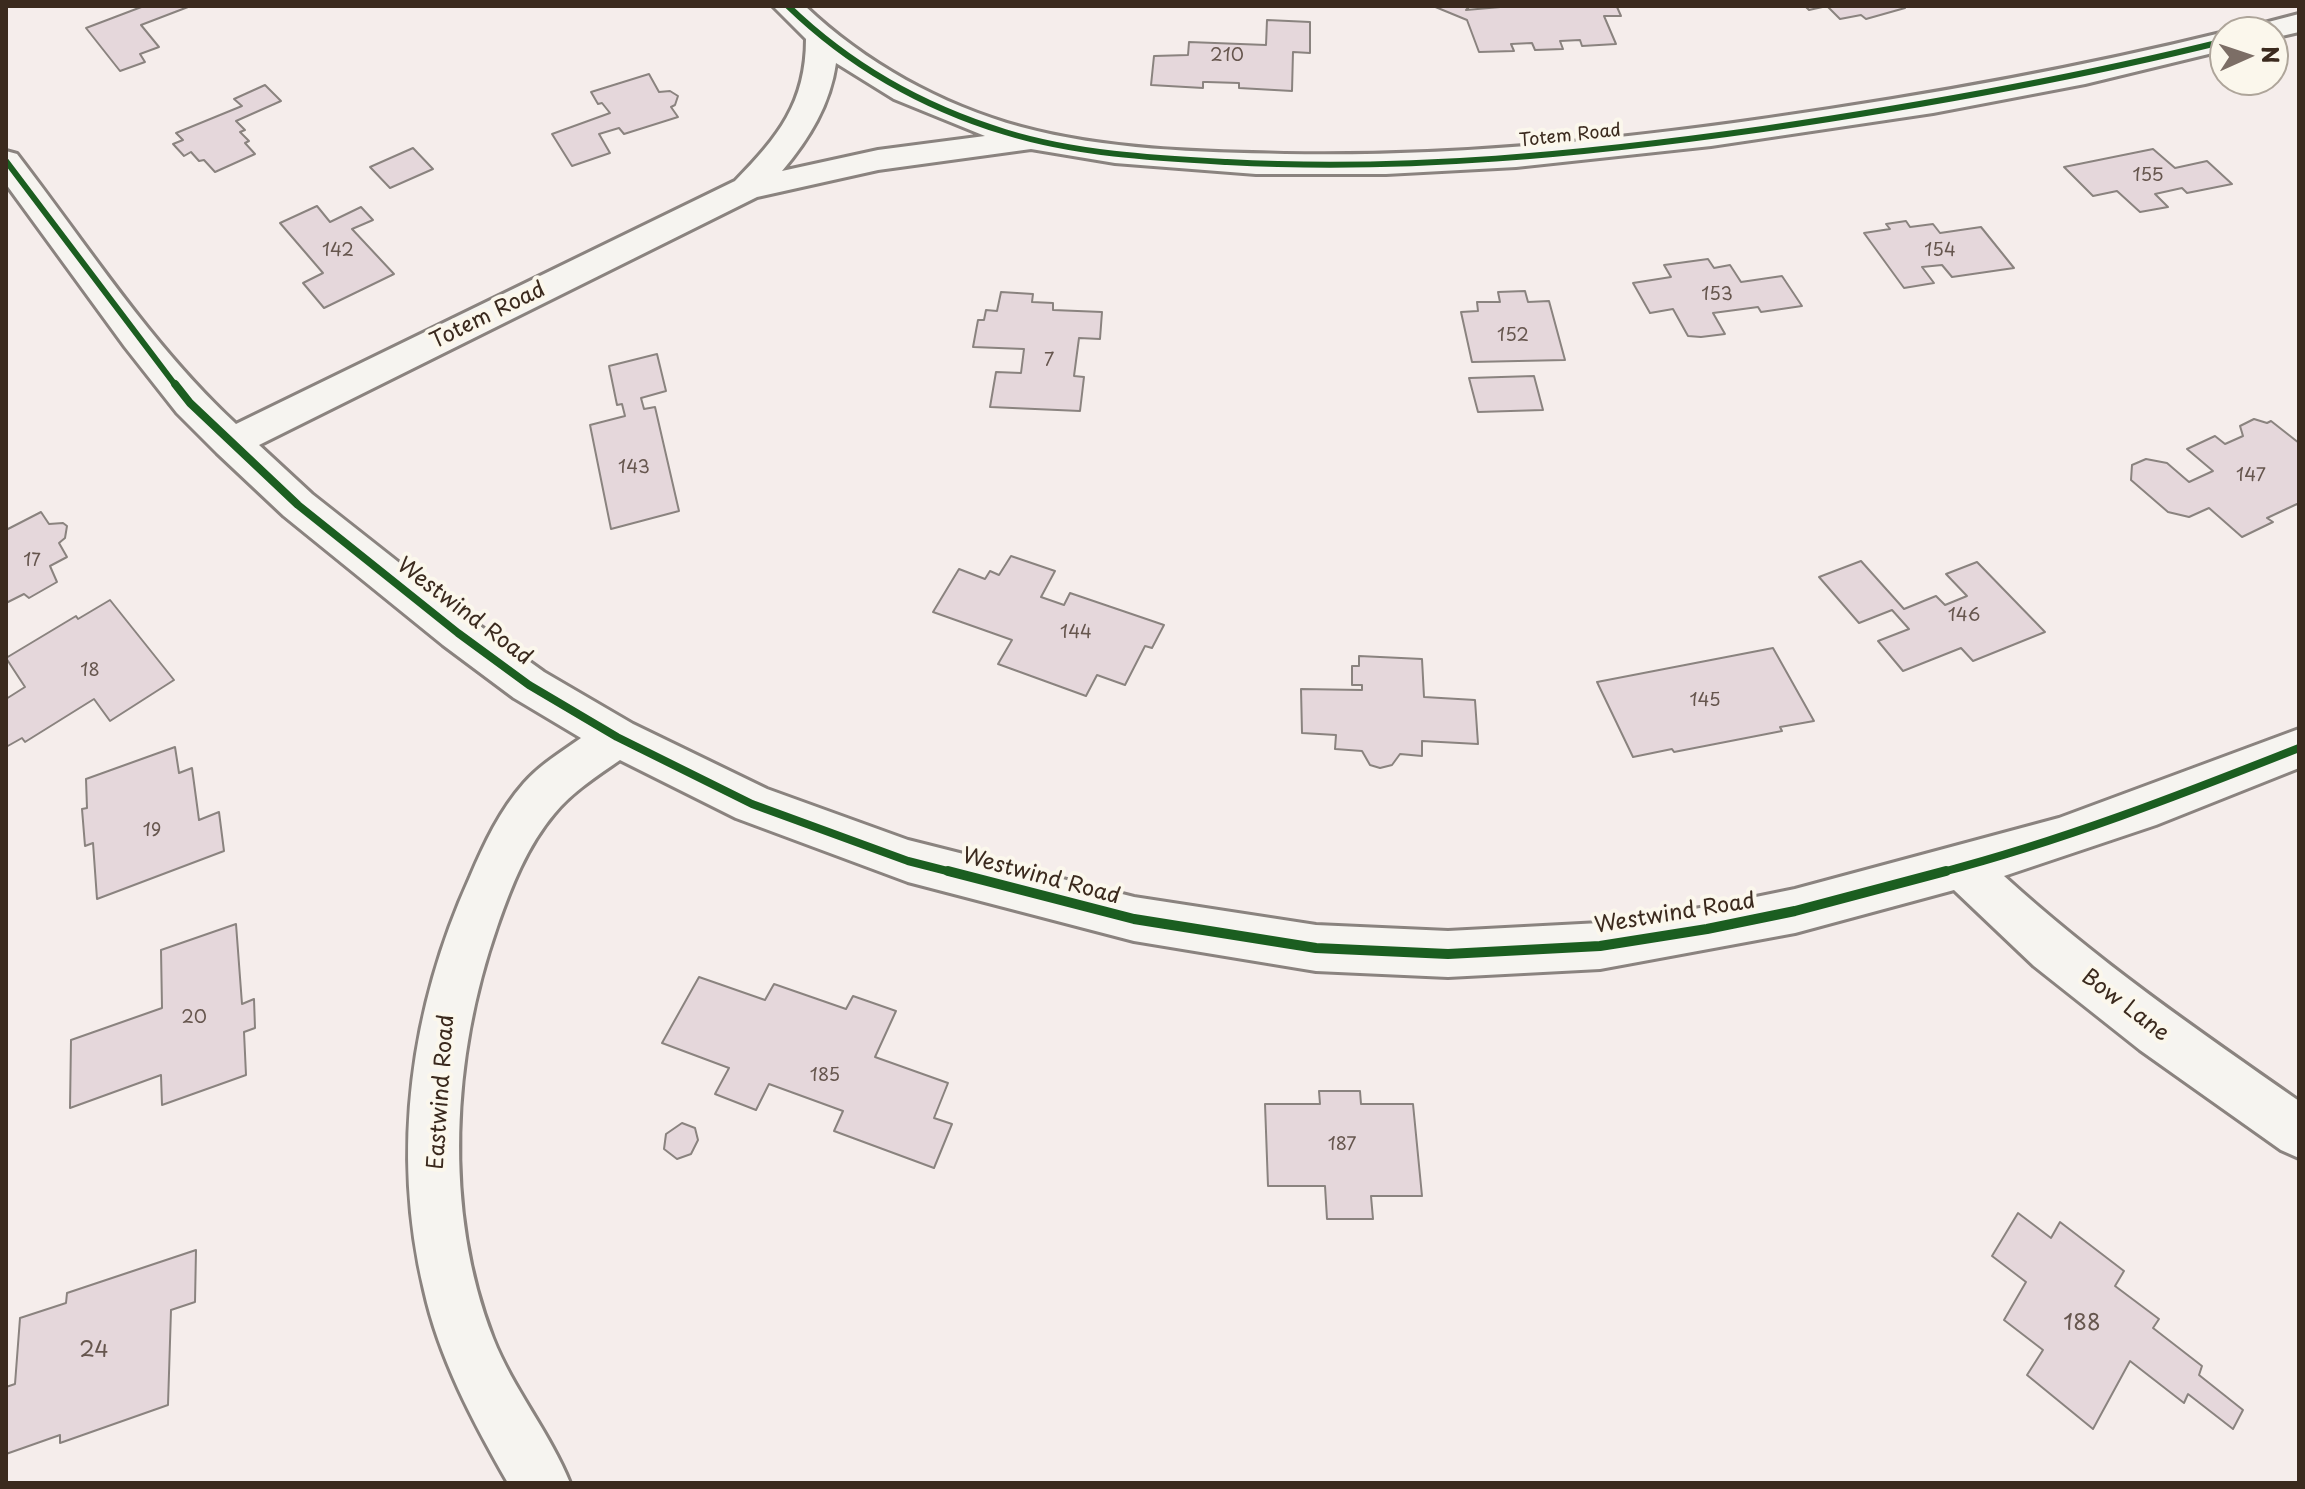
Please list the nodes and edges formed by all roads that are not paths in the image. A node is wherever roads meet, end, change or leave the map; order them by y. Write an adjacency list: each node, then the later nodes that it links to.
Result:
1 (788, 6): 2 (street, Totem Road)
2 (821, 39): 4 (street, Totem Road); 6 (street, Totem Road)
3 (2209, 45): 4 (street, Totem Road)
4 (1037, 141): 6 (street, Totem Road)
5 (6, 161): 7 (street, Westwind Road)
6 (747, 189): 7 (street, Totem Road)
7 (230, 443): 8 (street, Westwind Road)
8 (617, 737): 10 (street, Westwind Road); 12 (street, Eastwind Road)
9 (2299, 748): 10 (street, Westwind Road)
10 (1962, 867): 11 (street, Bow Lane)
11 (2299, 1132)
12 (541, 1483)

